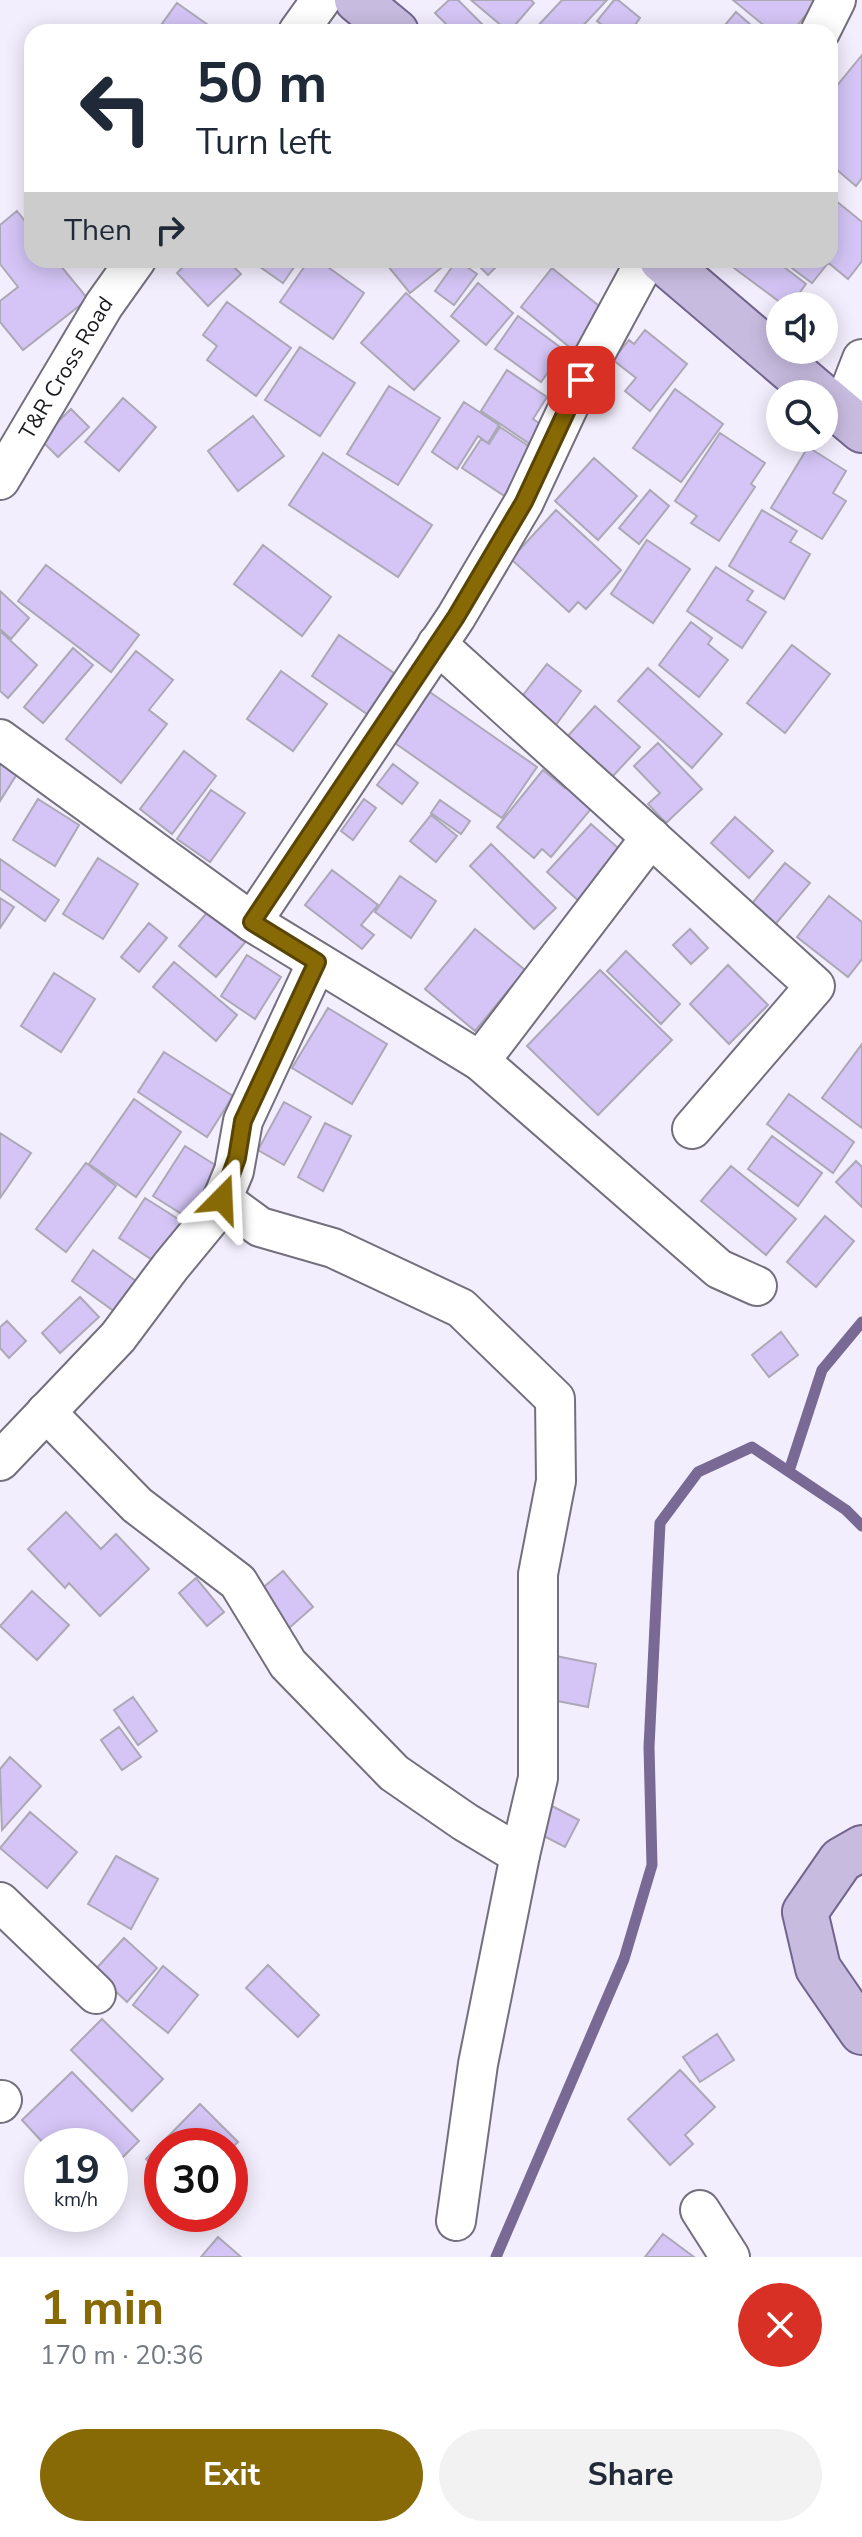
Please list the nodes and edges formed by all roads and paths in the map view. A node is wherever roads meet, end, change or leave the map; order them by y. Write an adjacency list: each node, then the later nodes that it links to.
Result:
1 (321, 0): 3 (street)
2 (836, 0): 4 (street)
3 (304, 24)
4 (824, 24)
5 (130, 268): 11 (street, T&R Cross Road)
6 (642, 268): 12 (street)
7 (671, 268): 9 (main road)
8 (862, 359): 10 (street)
9 (803, 380)
10 (838, 407)
11 (0, 480)
12 (437, 644): 14 (street); 15 (street)
13 (0, 739): 15 (street)
14 (651, 837): 17 (street); 18 (street)
15 (252, 922): 16 (street)
16 (317, 962): 17 (street); 19 (street)
17 (480, 1061): 20 (street)
18 (692, 1129)
19 (222, 1199): 21 (street); 24 (street)
20 (757, 1286)
21 (46, 1412): 22 (street); 24 (street)
22 (0, 1461)
23 (862, 1848): 27 (main road)
24 (520, 1855): 29 (street)
25 (0, 1902): 26 (street)
26 (96, 1994)
27 (862, 2032)
28 (700, 2210): 30 (street)
29 (456, 2221)
30 (730, 2257)

